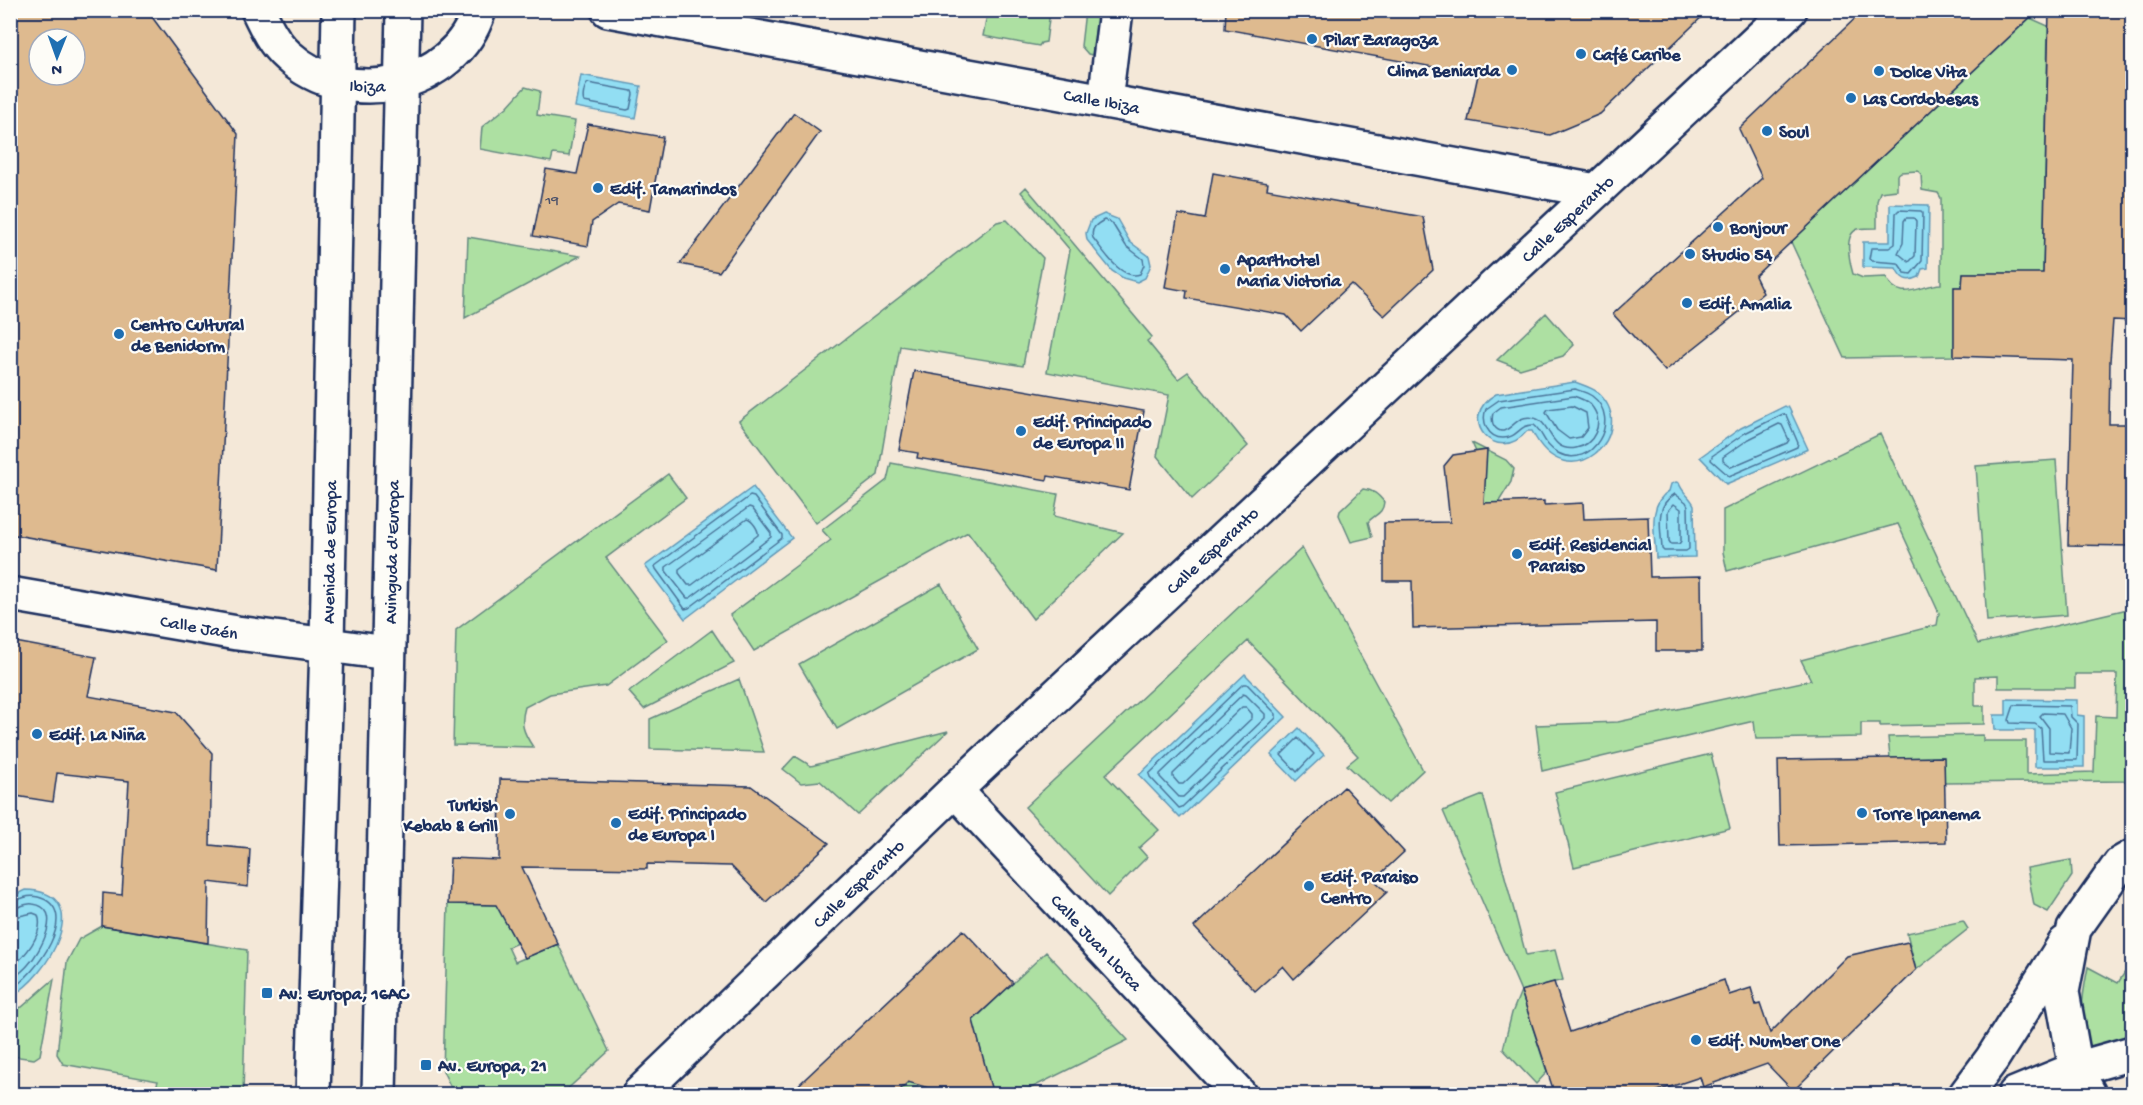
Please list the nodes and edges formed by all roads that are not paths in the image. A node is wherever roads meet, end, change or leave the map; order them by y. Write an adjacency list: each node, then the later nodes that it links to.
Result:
1 (258, 10): 8 (street, Ibiza)
2 (339, 10): 8 (street, Avenida de Europa)
3 (403, 10): 9 (street, Avinguda d'Europa)
4 (479, 10): 9 (street, Ibiza)
5 (608, 10): 10 (street, Calle Ibiza)
6 (1116, 10): 10 (street)
7 (1790, 10): 11 (street, Calle Esperanto)
8 (338, 83): 9 (street, Ibiza); 13 (street, Avenida de Europa)
9 (402, 83): 14 (street, Avinguda d'Europa)
10 (1105, 101): 11 (street, Calle Ibiza)
11 (1596, 191): 15 (street, Calle Esperanto)
12 (10, 594): 13 (street, Calle Jaén)
13 (327, 645): 14 (street, Calle Jaén); 20 (street, Avenida de Europa)
14 (388, 654): 21 (street, Avinguda d'Europa)
15 (955, 790): 22 (street, Calle Esperanto); 23 (street, Calle Juan Llorca)
16 (2133, 857): 17 (street)
17 (2074, 929): 19 (street); 24 (street)
18 (2133, 1053): 19 (street)
19 (2083, 1082): 25 (street)
20 (313, 1095)
21 (379, 1095)
22 (639, 1095)
23 (1239, 1095)
24 (1966, 1095)
25 (2015, 1095)

